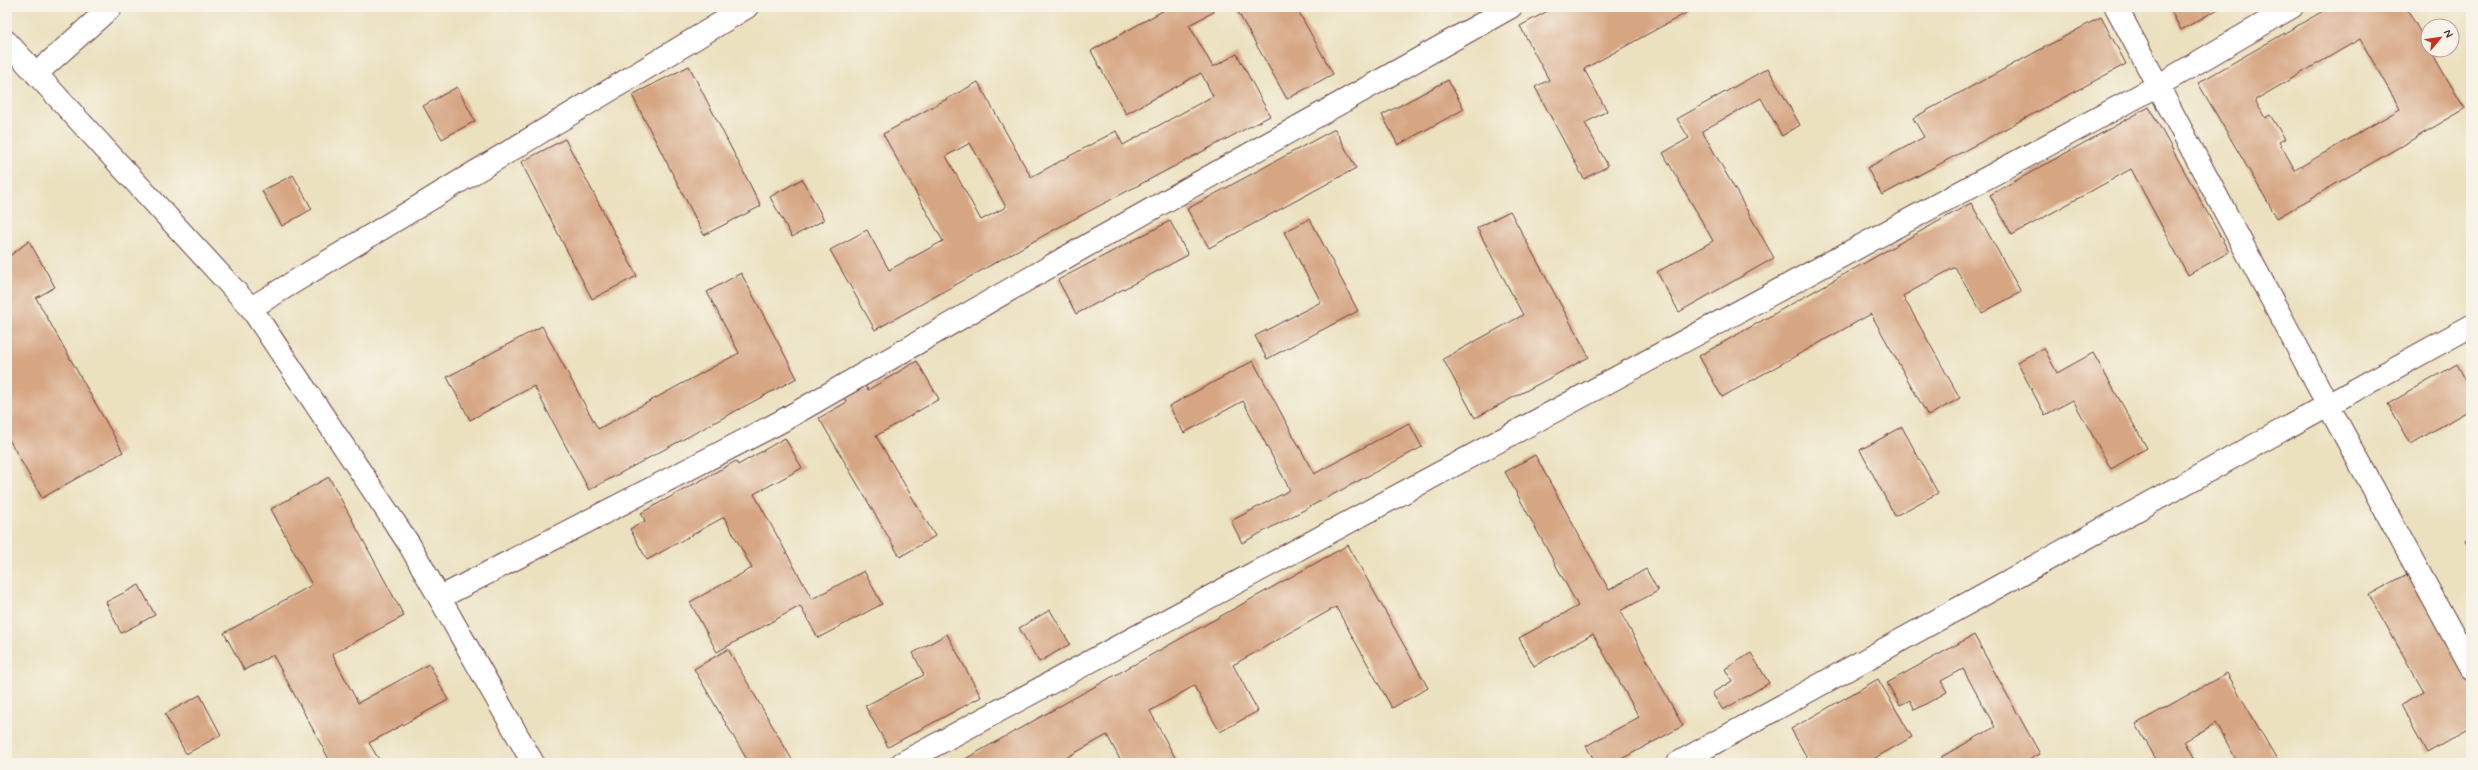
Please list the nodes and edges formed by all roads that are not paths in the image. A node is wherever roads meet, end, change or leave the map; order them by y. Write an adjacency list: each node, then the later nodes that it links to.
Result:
1 (111, 7): 7 (street)
2 (747, 7): 9 (street)
3 (1511, 7): 12 (street)
4 (2116, 7): 8 (street)
5 (2292, 7): 8 (street)
6 (7, 42): 7 (street)
7 (36, 74): 9 (street)
8 (2160, 85): 11 (street); 15 (street)
9 (251, 308): 12 (street)
10 (2471, 326): 11 (street)
11 (2328, 405): 13 (street); 16 (street)
12 (441, 598): 14 (street)
13 (2471, 668)
14 (533, 763)
15 (902, 763)
16 (1678, 763)

